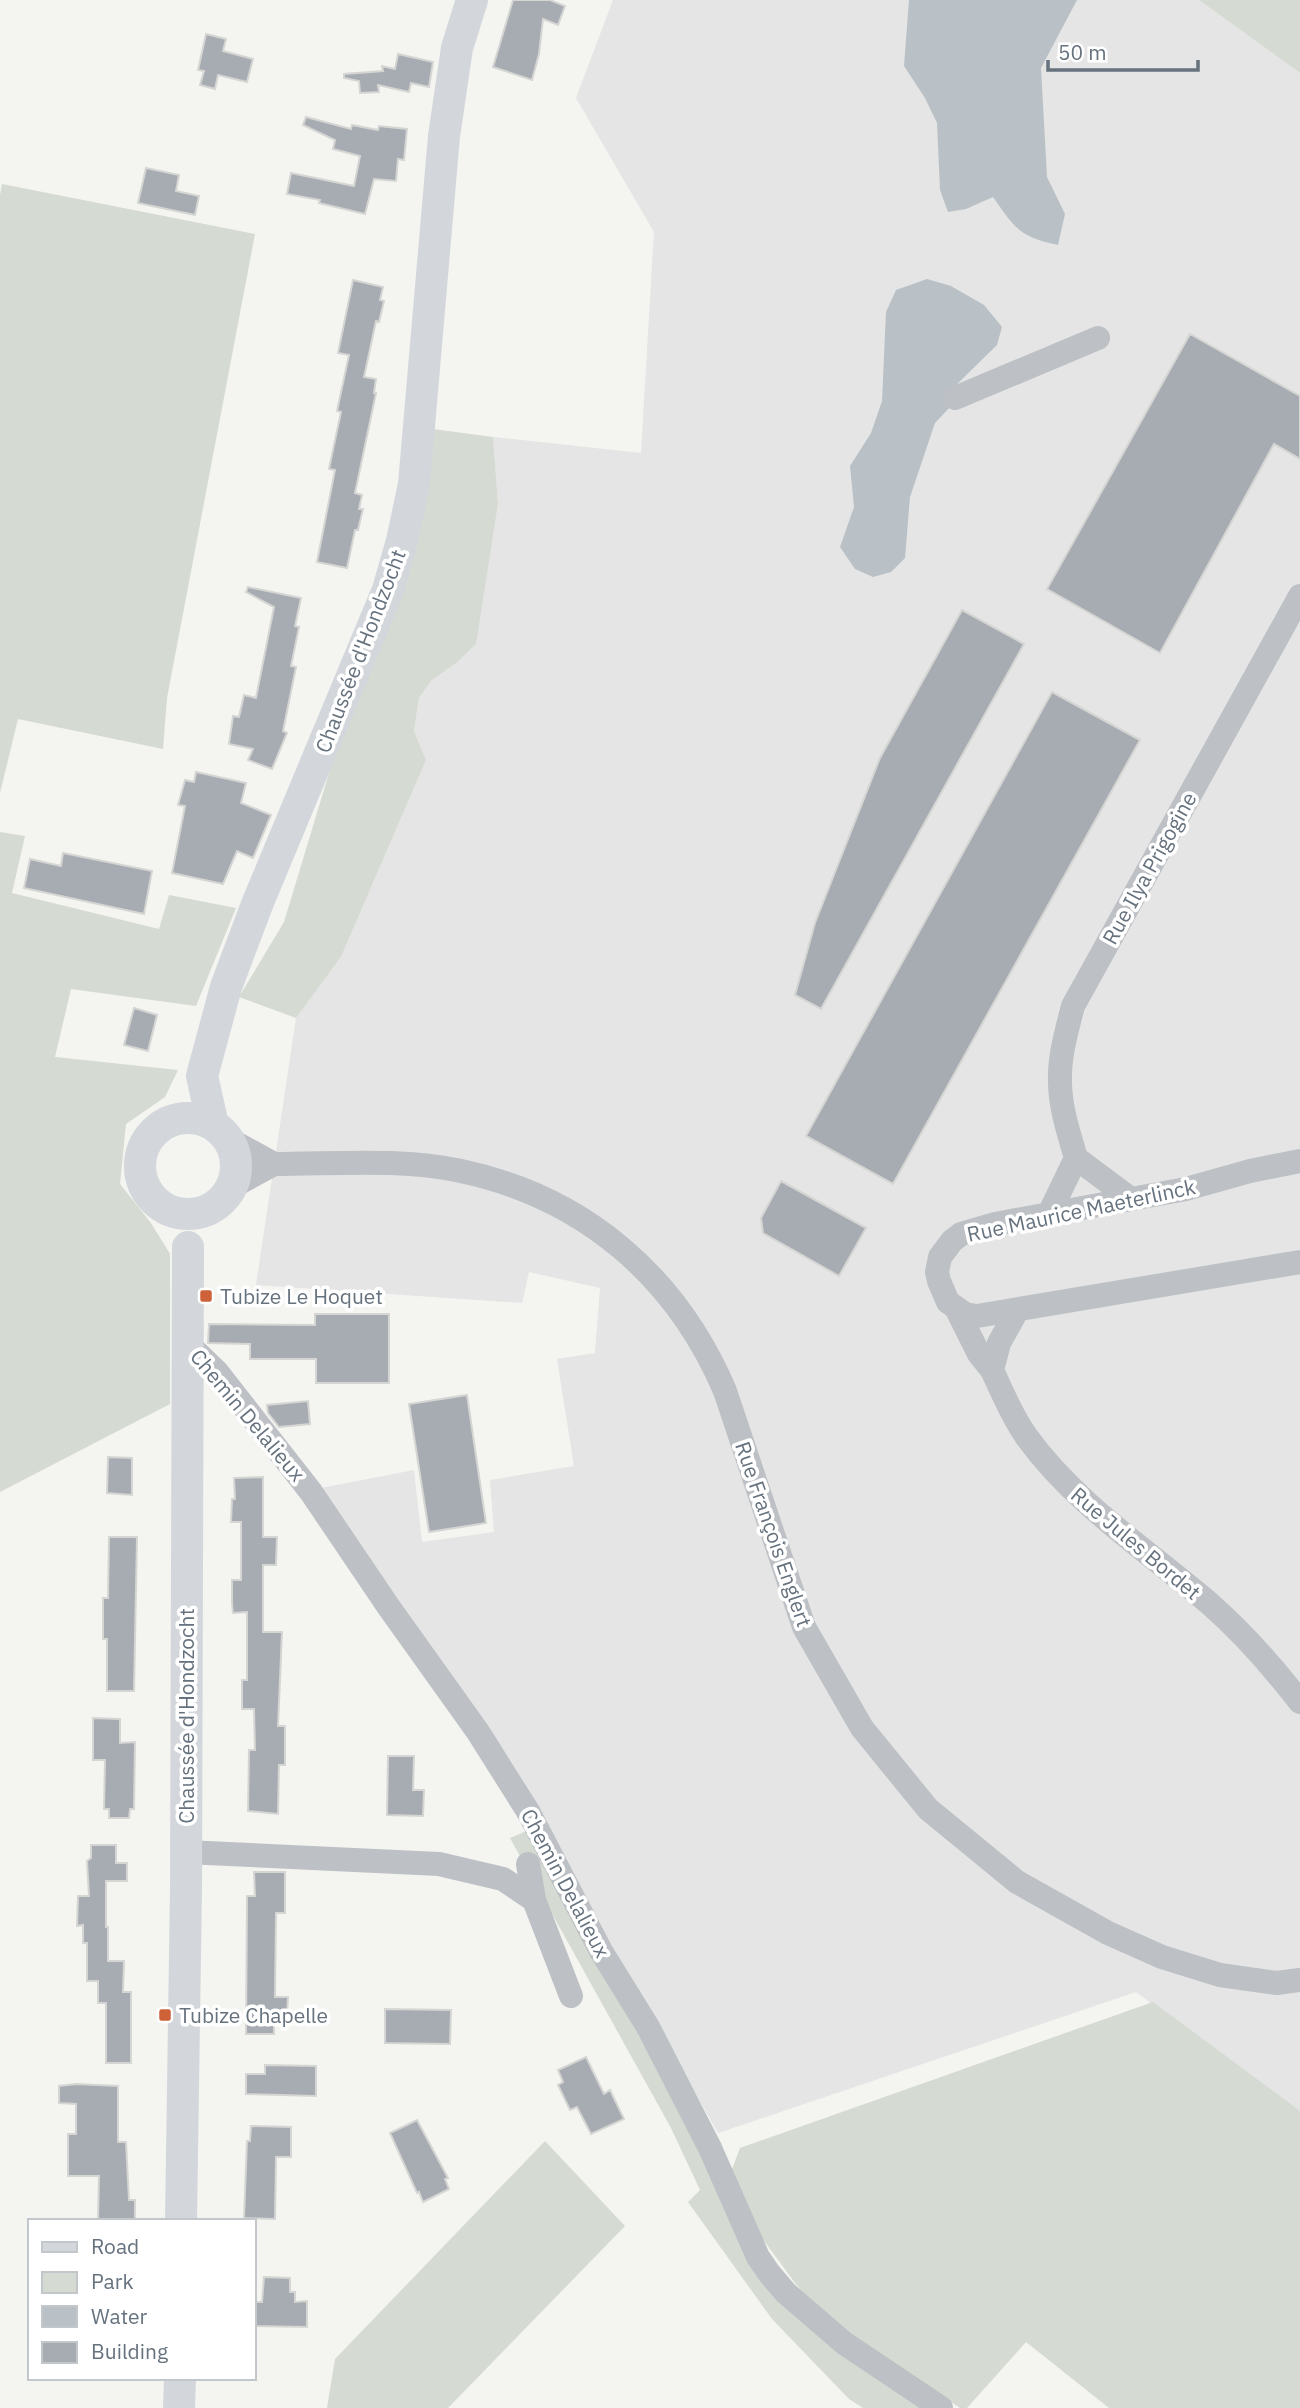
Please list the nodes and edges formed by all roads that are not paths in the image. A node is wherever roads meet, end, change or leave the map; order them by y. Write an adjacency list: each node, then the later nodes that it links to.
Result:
1 (472, 0): 5 (main road, Chaussée d'Hondzocht)
2 (1098, 338): 3 (street)
3 (955, 398)
4 (1300, 596): 8 (street, Rue Ilya Prigogine)
5 (202, 1076): 6 (main road); 7 (main road)
6 (166, 1123): 7 (main road); 13 (main road)
7 (219, 1131): 10 (street); 11 (main road)
8 (1076, 1158): 12 (street); 14 (street)
9 (1300, 1161): 12 (street, Rue Maurice Maeterlinck)
10 (274, 1164): 11 (street); 25 (street, Rue François Englert)
11 (221, 1197): 13 (main road); 15 (main road)
12 (1131, 1199): 14 (street, Rue Maurice Maeterlinck)
13 (160, 1204): 15 (main road)
14 (1049, 1214): 18 (street, Rue Maurice Maeterlinck)
15 (188, 1247): 19 (main road, Chaussée d'Hondzocht)
16 (1300, 1262): 17 (street)
17 (1018, 1309): 18 (street); 20 (street)
18 (957, 1310): 20 (street, Rue Maurice Maeterlinck)
19 (188, 1344): 22 (main road, Chaussée d'Hondzocht); 30 (street, Chemin Delalieux)
20 (992, 1370): 21 (street, Rue Jules Bordet)
21 (1300, 1702)
22 (186, 1852): 24 (street); 27 (main road, Chaussée d'Hondzocht)
23 (528, 1864): 24 (street)
24 (534, 1900): 26 (street)
25 (1300, 1980)
26 (570, 1996)
27 (181, 2219)
28 (180, 2380): 29 (main road)
29 (179, 2408)
30 (941, 2408)

